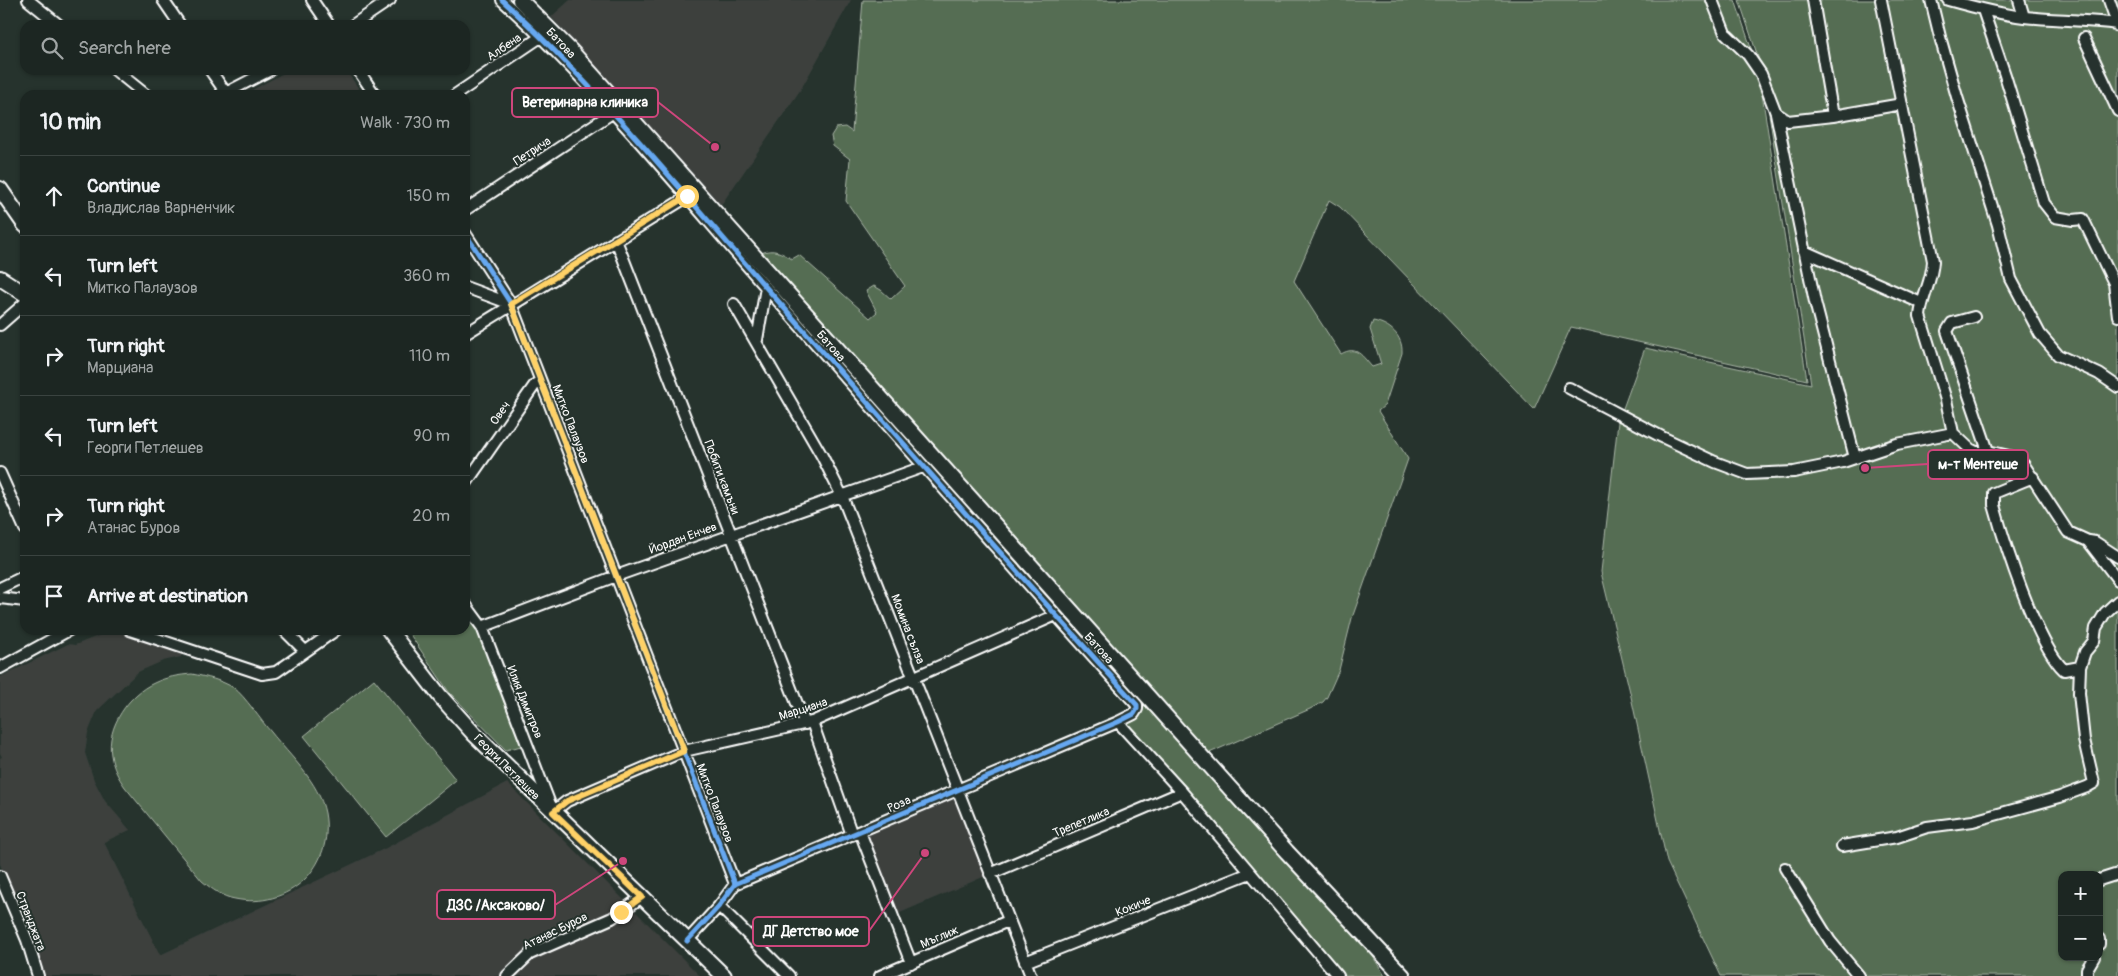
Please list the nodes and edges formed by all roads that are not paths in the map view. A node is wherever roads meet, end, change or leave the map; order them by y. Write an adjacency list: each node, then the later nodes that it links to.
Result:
1 (28, 0): 16 (street)
2 (163, 0): 17 (street)
3 (312, 0): 18 (street)
4 (390, 0): 19 (street)
5 (502, 0): 21 (street, Батова)
6 (520, 0): 121 (main road)
7 (1712, 0): 35 (street)
8 (1813, 0): 36 (street)
9 (1881, 0): 32 (street)
10 (1931, 0): 58 (street)
11 (1948, 0): 14 (street)
12 (2019, 0): 15 (street)
13 (2109, 0): 20 (street)
14 (1983, 10): 15 (street); 52 (street)
15 (2024, 17): 20 (street)
16 (53, 20)
17 (177, 20)
18 (326, 20)
19 (360, 20)
20 (2118, 25)
21 (542, 36): 31 (street, Албена); 34 (street, Батова)
22 (2084, 38): 33 (street)
23 (120, 75): 27 (street)
24 (213, 75): 28 (street)
25 (260, 75): 29 (street)
26 (361, 75): 30 (street)
27 (140, 90)
28 (222, 90)
29 (232, 90)
30 (371, 90)
31 (462, 90)
32 (1902, 104): 36 (street); 48 (street)
33 (2118, 111)
34 (612, 113): 38 (street, Батова); 39 (street, Петрича)
35 (1776, 113): 36 (street); 43 (street)
36 (1833, 116)
37 (0, 190): 40 (main road)
38 (687, 196): 41 (street); 45 (street, Батова)
39 (470, 207)
40 (20, 218)
41 (616, 240): 49 (street); 69 (street, Побити камъни)
42 (470, 242): 49 (street, Митко Палаузов)
43 (1804, 250): 48 (street); 62 (street)
44 (0, 278): 47 (main road)
45 (766, 287): 56 (street); 63 (street, Батова)
46 (470, 289): 49 (street)
47 (20, 291)
48 (1921, 303): 60 (street)
49 (511, 304): 55 (street); 57 (street, Митко Палаузов)
50 (734, 304): 56 (street, Момина сълза)
51 (20, 307): 54 (street)
52 (2118, 316)
53 (1974, 317): 61 (street)
54 (0, 325)
55 (470, 331)
56 (756, 340): 67 (street, Момина сълза)
57 (540, 380): 66 (street, Овеч); 72 (street, Митко Палаузов)
58 (2118, 387)
59 (1569, 388): 62 (street)
60 (1953, 434): 61 (street); 62 (street)
61 (1988, 451): 65 (street)
62 (1855, 458)
63 (923, 467): 67 (street, Йордан Енчев); 80 (street, Батова)
64 (0, 473): 68 (street)
65 (2033, 477): 70 (street); 88 (street)
66 (470, 478)
67 (842, 496): 69 (street, Йордан Енчев); 90 (street, Момина сълза)
68 (20, 518)
69 (731, 535): 72 (street, Йордан Енчев); 93 (street, Побити камъни)
70 (2088, 541): 71 (street); 74 (street)
71 (2118, 557)
72 (616, 576): 81 (street, Йордан Енчев); 94 (street, Митко Палаузов)
73 (20, 578): 75 (street)
74 (2118, 580)
75 (0, 588)
76 (0, 598): 77 (street)
77 (20, 600)
78 (2118, 602): 88 (street)
79 (470, 611): 81 (street, Илия Димитров)
80 (1056, 616): 90 (street, Марциана); 91 (street, Батова)
81 (482, 627): 97 (street, Илия Димитров)
82 (60, 635): 89 (street)
83 (145, 635): 87 (street)
84 (289, 635): 87 (street)
85 (329, 635): 87 (street)
86 (393, 635): 97 (main road, Георги Петлешев)
87 (305, 651)
88 (2080, 667): 99 (street)
89 (0, 668)
90 (914, 678): 93 (street, Марциана); 95 (street, Момина сълза)
91 (1137, 710): 92 (street, Роза)
92 (1118, 722): 95 (street, Роза); 96 (street)
93 (808, 723): 94 (street, Марциана); 98 (street, Побити камъни)
94 (684, 751): 97 (street, Марциана); 106 (street, Митко Палаузов)
95 (956, 789): 98 (street, Роза); 102 (street, Момина сълза)
96 (1182, 792): 101 (street); 102 (street, Трепетлика)
97 (553, 812): 107 (main road, Георги Петлешев)
98 (856, 833): 106 (street, Роза); 113 (street, Побити камъни)
99 (1842, 846)
100 (1785, 868): 122 (street)
101 (1250, 873): 112 (street, Кокиче); 120 (street)
102 (990, 874): 109 (street, Момина сълза)
103 (2118, 874): 105 (street)
104 (0, 876): 114 (street, Странджата)
105 (2103, 879)
106 (734, 884): 108 (street)
107 (642, 897): 110 (main road, Георги Петлешев); 115 (street, Атанас Буров)
108 (719, 906): 110 (street); 117 (street)
109 (1008, 921): 112 (street, Момина сълза); 113 (street, Мъглиж)
110 (687, 941): 116 (main road, Георги Петлешев)
111 (2091, 961): 123 (street)
112 (1025, 962): 119 (street, Момина сълза)
113 (911, 963): 118 (street, Мъглиж)
114 (38, 976)
115 (507, 976)
116 (724, 976)
117 (789, 976)
118 (880, 976)
119 (1031, 976)
120 (1338, 976)
121 (1403, 976)
122 (1858, 976)
123 (2087, 976)

